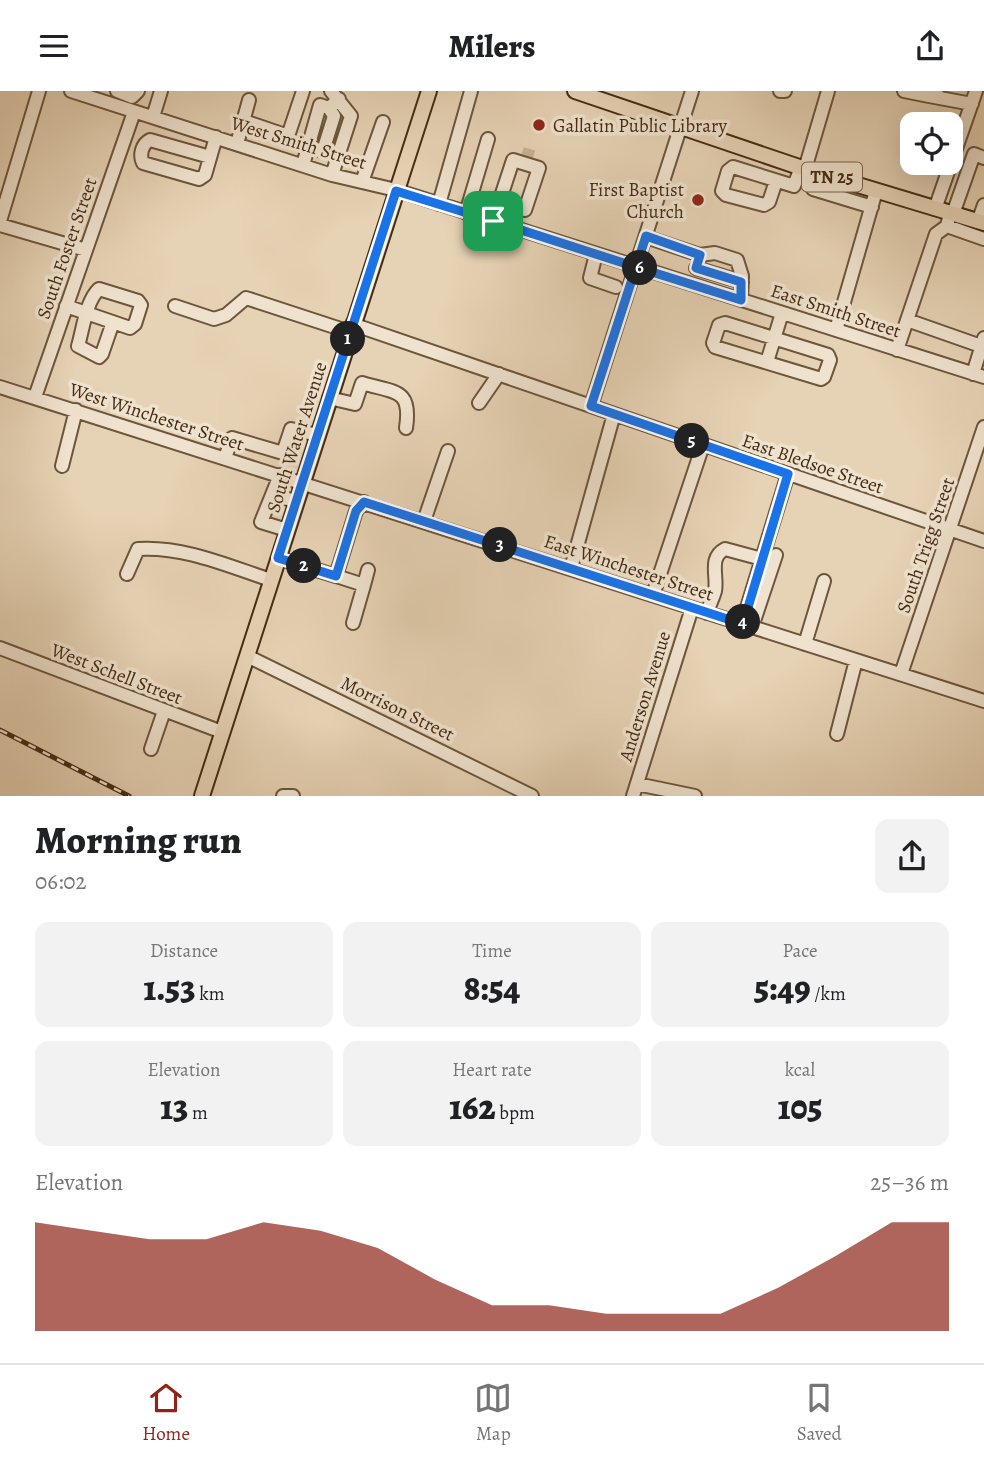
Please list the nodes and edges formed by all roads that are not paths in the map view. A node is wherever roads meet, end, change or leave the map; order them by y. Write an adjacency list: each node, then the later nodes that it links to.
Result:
1 (38, 91): 45 (street)
2 (71, 91): 20 (street, West Smith Street)
3 (117, 91): 4 (street)
4 (138, 91)
5 (161, 91): 21 (street)
6 (303, 91): 22 (street)
7 (429, 91): 35 (main road, South Water Avenue)
8 (471, 91): 38 (street)
9 (577, 91): 24 (main road, TN 25)
10 (692, 91): 24 (street)
11 (780, 91): 12 (street)
12 (785, 91)
13 (827, 91): 31 (street)
14 (904, 91): 16 (street)
15 (976, 91): 19 (street)
16 (934, 94): 19 (street)
17 (333, 99): 30 (street); 32 (street)
18 (249, 100): 22 (street)
19 (972, 104): 41 (street)
20 (134, 111): 21 (street, West Smith Street); 49 (street, South Foster Street)
21 (153, 117): 25 (street, West Smith Street)
22 (244, 121): 27 (street)
23 (383, 122): 34 (street)
24 (681, 128): 31 (main road, TN 25); 47 (street)
25 (216, 137): 27 (street, West Smith Street); 28 (street)
26 (488, 139): 42 (street)
27 (237, 144): 30 (street, West Smith Street)
28 (210, 157): 28 (street)
29 (984, 158): 43 (street)
30 (303, 165): 32 (street, West Smith Street)
31 (808, 170): 33 (street); 36 (main road, TN 25); 40 (street)
32 (332, 175): 34 (street, West Smith Street)
33 (776, 181)
34 (362, 182): 35 (street, West Smith Street)
35 (396, 191): 38 (street, East Smith Street); 63 (main road, South Water Avenue)
36 (876, 191): 40 (street); 41 (main road, TN 25)
37 (499, 202): 37 (street); 44 (street)
38 (439, 204): 42 (street, East Smith Street)
39 (984, 205): 46 (street)
40 (872, 207): 64 (street)
41 (935, 209): 43 (main road, TN 25)
42 (466, 213): 44 (street, East Smith Street)
43 (950, 218): 46 (main road, TN 25); 48 (street); 61 (street)
44 (493, 221): 50 (street, East Smith Street)
45 (0, 223): 49 (street)
46 (981, 223)
47 (646, 236): 51 (street); 52 (street)
48 (984, 239)
49 (86, 250): 57 (street, South Foster Street)
50 (596, 254): 52 (street, East Smith Street); 55 (street)
51 (698, 261): 53 (street); 53 (street); 54 (street)
52 (636, 267): 54 (street, East Smith Street); 75 (street)
53 (741, 282): 56 (street)
54 (691, 284): 56 (street, East Smith Street)
55 (616, 287)
56 (741, 300): 60 (street, East Smith Street)
57 (66, 306): 59 (street); 72 (street, South Foster Street)
58 (175, 306): 63 (street, East Bledsoe Street)
59 (88, 313): 62 (street); 62 (street); 62 (street)
60 (782, 313): 64 (street, East Smith Street); 65 (street)
61 (907, 320): 66 (street); 67 (street)
62 (113, 322)
63 (351, 328): 69 (street, East Bledsoe Street); 73 (main road, South Water Avenue)
64 (836, 330): 67 (street, East Smith Street)
65 (774, 338): 68 (street); 68 (street); 68 (street)
66 (983, 342): 70 (street)
67 (897, 350): 70 (street, East Smith Street)
68 (767, 362)
69 (499, 374): 74 (street); 75 (street, East Bledsoe Street)
70 (978, 375)
71 (0, 387): 72 (street, West Winchester Street)
72 (35, 397): 76 (street, West Winchester Street)
73 (329, 398): 79 (street); 80 (main road, South Water Avenue)
74 (479, 403)
75 (591, 406): 77 (street, East Bledsoe Street)
76 (76, 410): 84 (street, West Winchester Street); 85 (street)
77 (614, 414): 81 (street, East Bledsoe Street); 100 (street)
78 (984, 427): 95 (street, South Trigg Street)
79 (406, 428)
80 (318, 435): 82 (street); 89 (main road, South Water Avenue)
81 (703, 445): 87 (street, East Bledsoe Street); 107 (street)
82 (268, 449): 84 (street); 86 (street)
83 (448, 451): 93 (street)
84 (226, 458): 86 (street, West Winchester Street)
85 (62, 466)
86 (261, 469): 88 (street, West Winchester Street)
87 (788, 474): 95 (street, East Bledsoe Street); 99 (street)
88 (280, 475): 89 (street, West Winchester Street); 90 (street)
89 (303, 482): 91 (main road, South Water Avenue); 92 (street, East Winchester Street)
90 (272, 494): 91 (street); 94 (street)
91 (297, 502): 94 (main road, South Water Avenue)
92 (358, 504): 93 (street, East Winchester Street); 103 (street)
93 (424, 521): 100 (street, East Winchester Street)
94 (287, 530): 98 (main road, South Water Avenue)
95 (951, 530): 96 (street, East Bledsoe Street); 116 (street, South Trigg Street)
96 (984, 541)
97 (776, 555): 111 (street)
98 (278, 558): 103 (street); 104 (main road, South Water Avenue)
99 (762, 559): 109 (street); 111 (street)
100 (571, 568): 107 (street, East Winchester Street)
101 (368, 571): 106 (street)
102 (127, 574): 104 (street)
103 (336, 576): 106 (street)
104 (271, 580): 114 (main road, South Water Avenue)
105 (824, 581): 112 (street)
106 (364, 585): 110 (street)
107 (653, 595): 108 (street, East Winchester Street)
108 (692, 608): 109 (street, East Winchester Street); 122 (street, Anderson Avenue)
109 (707, 613): 111 (street, East Winchester Street)
110 (353, 623)
111 (747, 625): 112 (street, East Winchester Street)
112 (805, 644): 115 (street, East Winchester Street)
113 (0, 648): 118 (street, West Schell Street)
114 (247, 656): 119 (main road, South Water Avenue); 126 (street, Morrison Street)
115 (856, 660): 116 (street, East Winchester Street); 120 (street)
116 (901, 674): 117 (street, East Winchester Street)
117 (984, 701)
118 (164, 711): 119 (street, West Schell Street); 121 (street)
119 (222, 732): 123 (main road, South Water Avenue)
120 (836, 734)
121 (151, 749)
122 (635, 790): 127 (street)
123 (202, 796)
124 (283, 796): 125 (street)
125 (293, 796)
126 (532, 796)
127 (695, 796)

